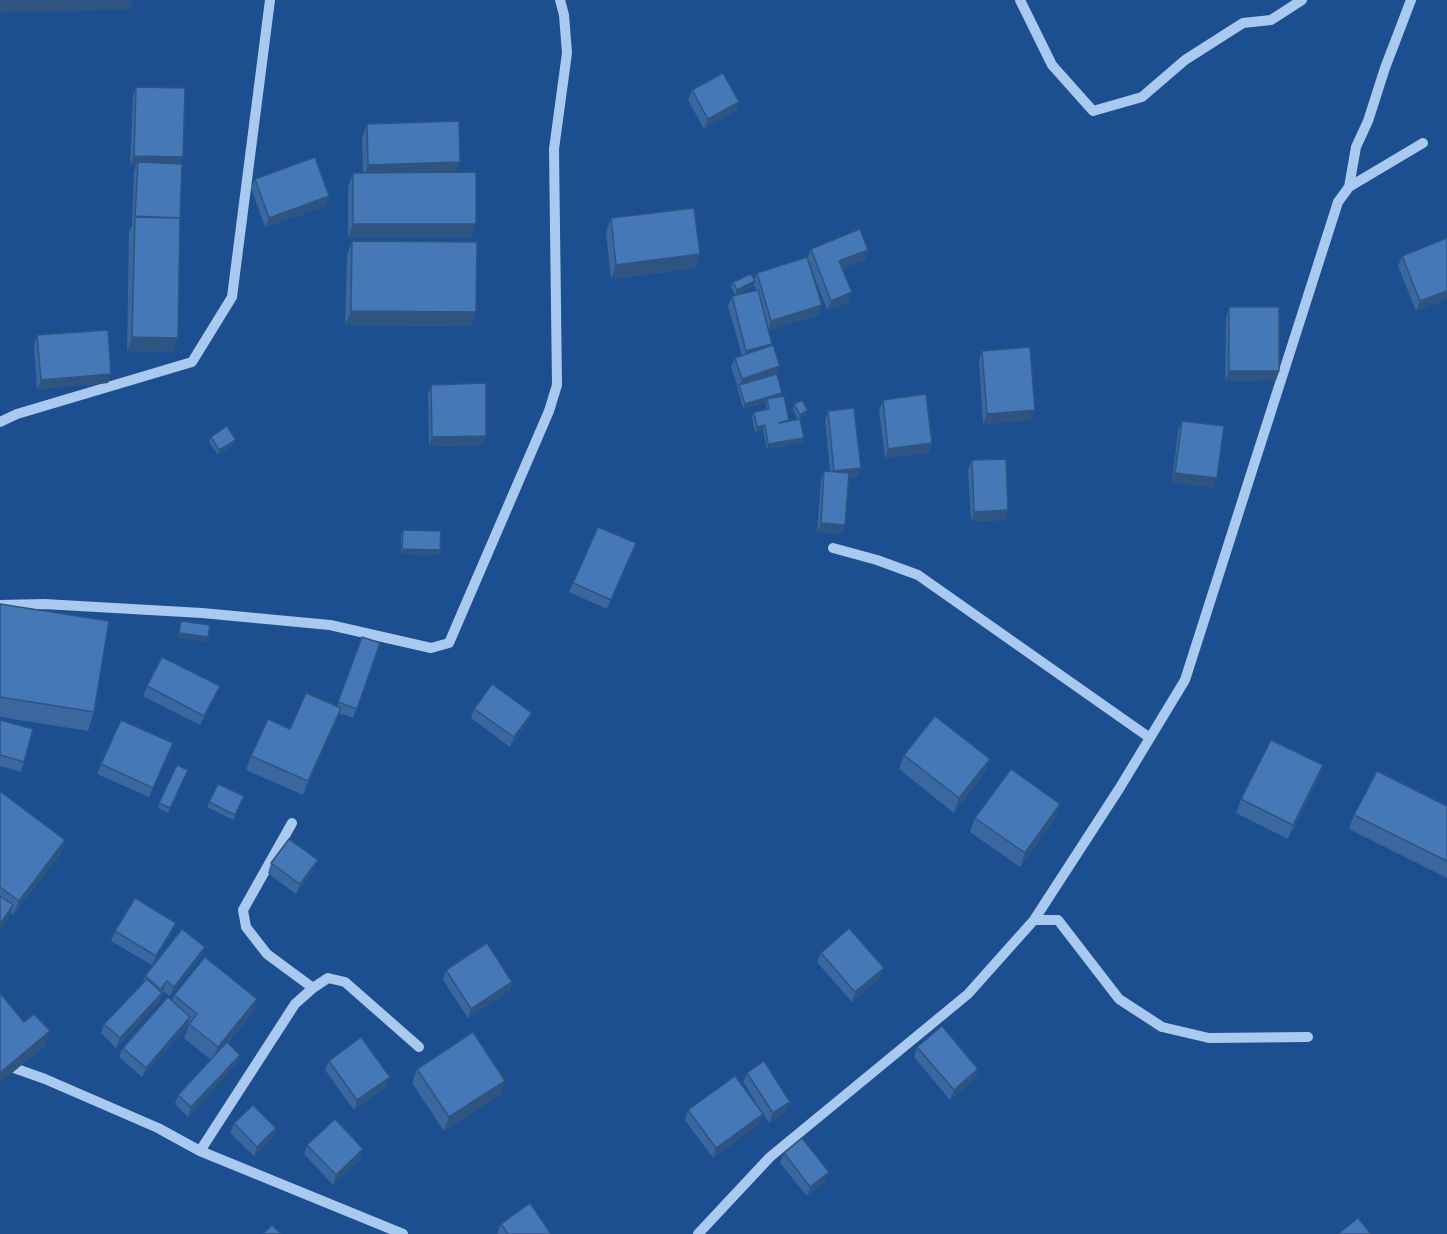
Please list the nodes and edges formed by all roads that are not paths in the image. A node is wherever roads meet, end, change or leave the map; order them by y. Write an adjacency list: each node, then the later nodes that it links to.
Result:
1 (270, 0): 8 (street)
2 (560, 0): 10 (street)
3 (1020, 0): 4 (street)
4 (1302, 0)
5 (1411, 0): 7 (street)
6 (1423, 143): 7 (street)
7 (1349, 187): 11 (street)
8 (0, 422)
9 (833, 548): 11 (street)
10 (0, 605)
11 (1150, 738): 13 (street)
12 (292, 823): 14 (street)
13 (1034, 920): 15 (street); 20 (street)
14 (313, 988): 16 (street); 18 (street)
15 (1308, 1037)
16 (419, 1047)
17 (0, 1063): 18 (street)
18 (200, 1151): 19 (street)
19 (403, 1234)
20 (698, 1234)

